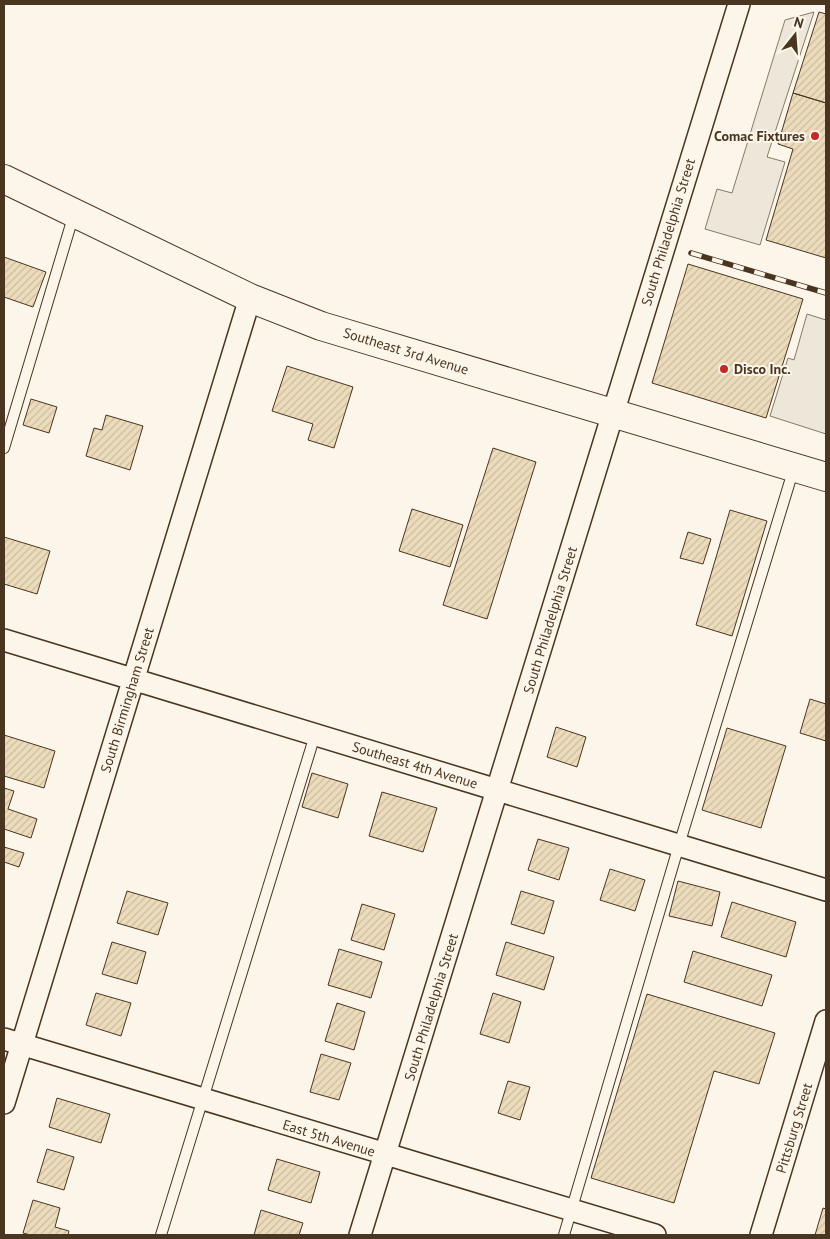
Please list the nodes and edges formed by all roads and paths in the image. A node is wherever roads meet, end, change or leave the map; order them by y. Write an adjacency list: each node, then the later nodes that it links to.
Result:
1 (739, 4): 5 (street, South Philadelphia Street)
2 (4, 179): 3 (main road, Southeast 3rd Avenue)
3 (75, 213): 4 (main road, Southeast 3rd Avenue); 6 (lane)
4 (250, 298): 5 (main road, Southeast 3rd Avenue); 10 (street, South Birmingham Street)
5 (613, 413): 7 (main road, Southeast 3rd Avenue); 12 (street, South Philadelphia Street)
6 (4, 448)
7 (794, 468): 8 (main road, Southeast 3rd Avenue); 13 (lane)
8 (826, 477)
9 (4, 640): 10 (street, Southeast 4th Avenue)
10 (133, 679): 11 (street, Southeast 4th Avenue); 16 (street, South Birmingham Street)
11 (315, 735): 12 (street, Southeast 4th Avenue); 17 (lane)
12 (498, 790): 13 (street, Southeast 4th Avenue); 19 (street, South Philadelphia Street)
13 (680, 845): 14 (street, Southeast 4th Avenue); 20 (lane)
14 (826, 890)
15 (826, 1021): 25 (street, Pittsburg Street)
16 (13, 1042): 17 (street, East 5th Avenue); 18 (street, South Birmingham Street)
17 (202, 1099): 19 (street, East 5th Avenue); 21 (lane)
18 (4, 1103)
19 (384, 1154): 20 (street, East 5th Avenue); 22 (street, South Philadelphia Street)
20 (572, 1210): 23 (lane); 24 (street, East 5th Avenue)
21 (161, 1235)
22 (360, 1235)
23 (564, 1235)
24 (655, 1235)
25 (761, 1235)

